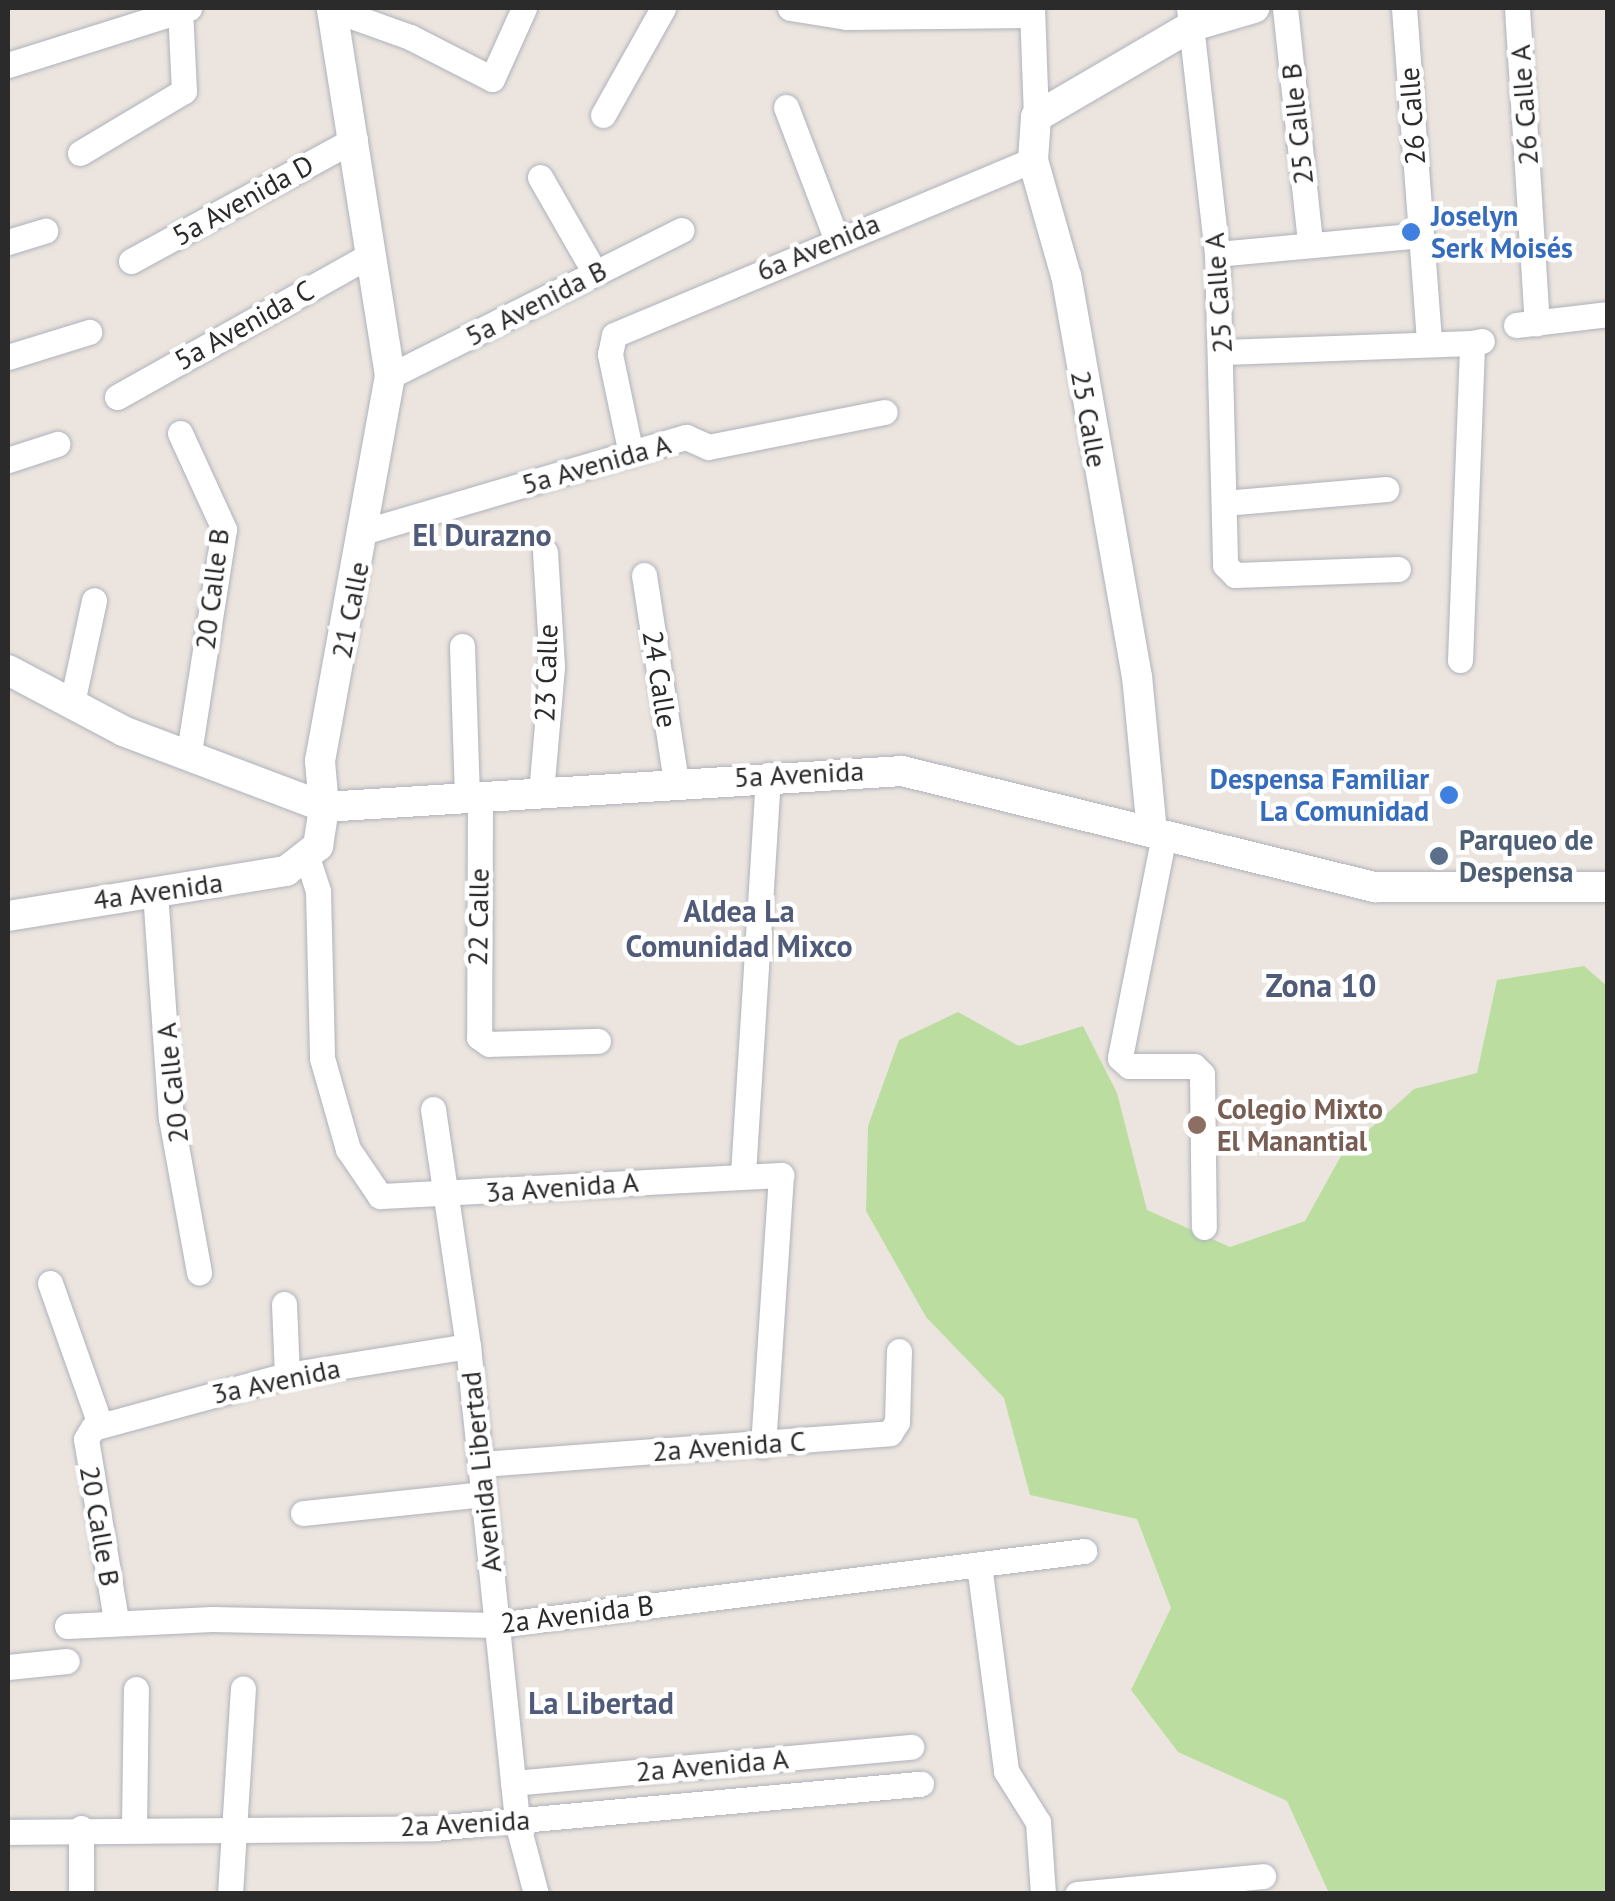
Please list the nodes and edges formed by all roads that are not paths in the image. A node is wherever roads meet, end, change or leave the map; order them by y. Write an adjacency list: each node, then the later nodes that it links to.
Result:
1 (330, 8): 2 (street); 16 (street, 21 Calle)
2 (524, 8)
3 (663, 8): 14 (street)
4 (790, 8): 10 (street)
5 (1254, 8): 11 (street)
6 (1286, 8): 24 (street, 25 Calle B)
7 (1404, 8): 22 (street, 26 Calle)
8 (1518, 8): 30 (street, 26 Calle A)
9 (185, 9): 12 (street); 17 (street)
10 (1032, 11): 15 (street, 25 Calle)
11 (1191, 17): 15 (street); 27 (street, 25 Calle A)
12 (8, 65)
13 (786, 107): 23 (street)
14 (603, 116)
15 (1036, 118): 18 (street, 25 Calle)
16 (355, 139): 26 (street, 21 Calle); 28 (street, 5a Avenida D)
17 (80, 152)
18 (1033, 160): 23 (street, 6a Avenida); 59 (street, 25 Calle)
19 (540, 177): 29 (street)
20 (682, 230): 29 (street, 5a Avenida B)
21 (45, 231): 25 (street)
22 (1420, 234): 24 (street); 32 (street, 26 Calle)
23 (836, 238): 40 (street, 6a Avenida)
24 (1310, 241): 27 (street)
25 (8, 242)
26 (372, 254): 35 (street, 21 Calle); 36 (street, 5a Avenida C)
27 (1217, 254): 33 (street, 25 Calle A)
28 (131, 262)
29 (595, 274): 35 (street, 5a Avenida B)
30 (1608, 314)
31 (89, 332): 34 (street)
32 (1429, 344): 33 (street); 50 (street)
33 (1223, 352): 43 (street, 25 Calle A)
34 (8, 356)
35 (390, 376): 44 (street, 21 Calle)
36 (117, 396)
37 (885, 412): 40 (street, 5a Avenida A)
38 (180, 434): 53 (street, 20 Calle B)
39 (56, 444): 41 (street)
40 (631, 454): 44 (street, 5a Avenida A)
41 (8, 460)
42 (1386, 489): 43 (street)
43 (1224, 503): 46 (street, 25 Calle A)
44 (366, 531): 58 (street, 21 Calle)
45 (545, 552): 56 (street, 23 Calle)
46 (1398, 569)
47 (644, 575): 55 (street, 24 Calle)
48 (94, 600): 52 (street)
49 (462, 646): 57 (street, 22 Calle)
50 (1460, 660)
51 (8, 670): 52 (street, 5a Avenida)
52 (72, 704): 53 (street, 5a Avenida)
53 (189, 752): 58 (street, 5a Avenida)
54 (768, 775): 55 (street, 5a Avenida); 59 (street, 5a Avenida); 66 (street)
55 (676, 782): 56 (street, 5a Avenida)
56 (541, 793): 57 (street, 5a Avenida)
57 (473, 796): 58 (street, 5a Avenida); 64 (street, 22 Calle)
58 (324, 807): 60 (street, 21 Calle)
59 (1158, 833): 61 (street, 5a Avenida); 68 (street, 25 Calle)
60 (308, 860): 62 (street, 4a Avenida); 67 (street, 3a Avenida A)
61 (1608, 887)
62 (155, 892): 63 (street, 4a Avenida); 69 (street, 20 Calle A)
63 (8, 916)
64 (598, 1041)
65 (433, 1109): 67 (street, Avenida Libertad)
66 (743, 1174): 67 (street, 3a Avenida A); 76 (street)
67 (445, 1195): 72 (street, Avenida Libertad)
68 (1204, 1227)
69 (199, 1272)
70 (50, 1282): 75 (street, 20 Calle B)
71 (284, 1304): 74 (street)
72 (468, 1346): 74 (street, 3a Avenida); 77 (street, Avenida Libertad)
73 (899, 1351): 76 (street, 2a Avenida C)
74 (287, 1375): 75 (street, 3a Avenida)
75 (94, 1428): 82 (street, 20 Calle B)
76 (763, 1445): 77 (street, 2a Avenida C)
77 (482, 1464): 78 (street, Avenida Libertad)
78 (483, 1494): 79 (street); 83 (street, Avenida Libertad)
79 (303, 1514)
80 (1084, 1552): 81 (street, 2a Avenida B)
81 (979, 1565): 83 (street, 2a Avenida B); 101 (street)
82 (116, 1620): 83 (street, 2a Avenida B); 84 (street, 2a Avenida B)
83 (496, 1625): 90 (street, Avenida Libertad)
84 (66, 1626)
85 (66, 1661): 86 (street)
86 (8, 1667)
87 (242, 1688): 93 (street)
88 (136, 1690): 95 (street)
89 (911, 1748): 90 (street, 2a Avenida A)
90 (512, 1783): 92 (street, Avenida Libertad)
91 (920, 1784): 92 (street, 2a Avenida)
92 (518, 1822): 93 (street, 2a Avenida); 100 (street, Avenida Libertad)
93 (235, 1826): 95 (street, 2a Avenida); 99 (street)
94 (82, 1828): 95 (street, 2a Avenida); 96 (street, 2a Avenida); 98 (street)
95 (134, 1828)
96 (8, 1832)
97 (1263, 1876): 102 (street)
98 (81, 1894)
99 (230, 1894)
100 (536, 1894)
101 (1044, 1894)
102 (1078, 1894)

